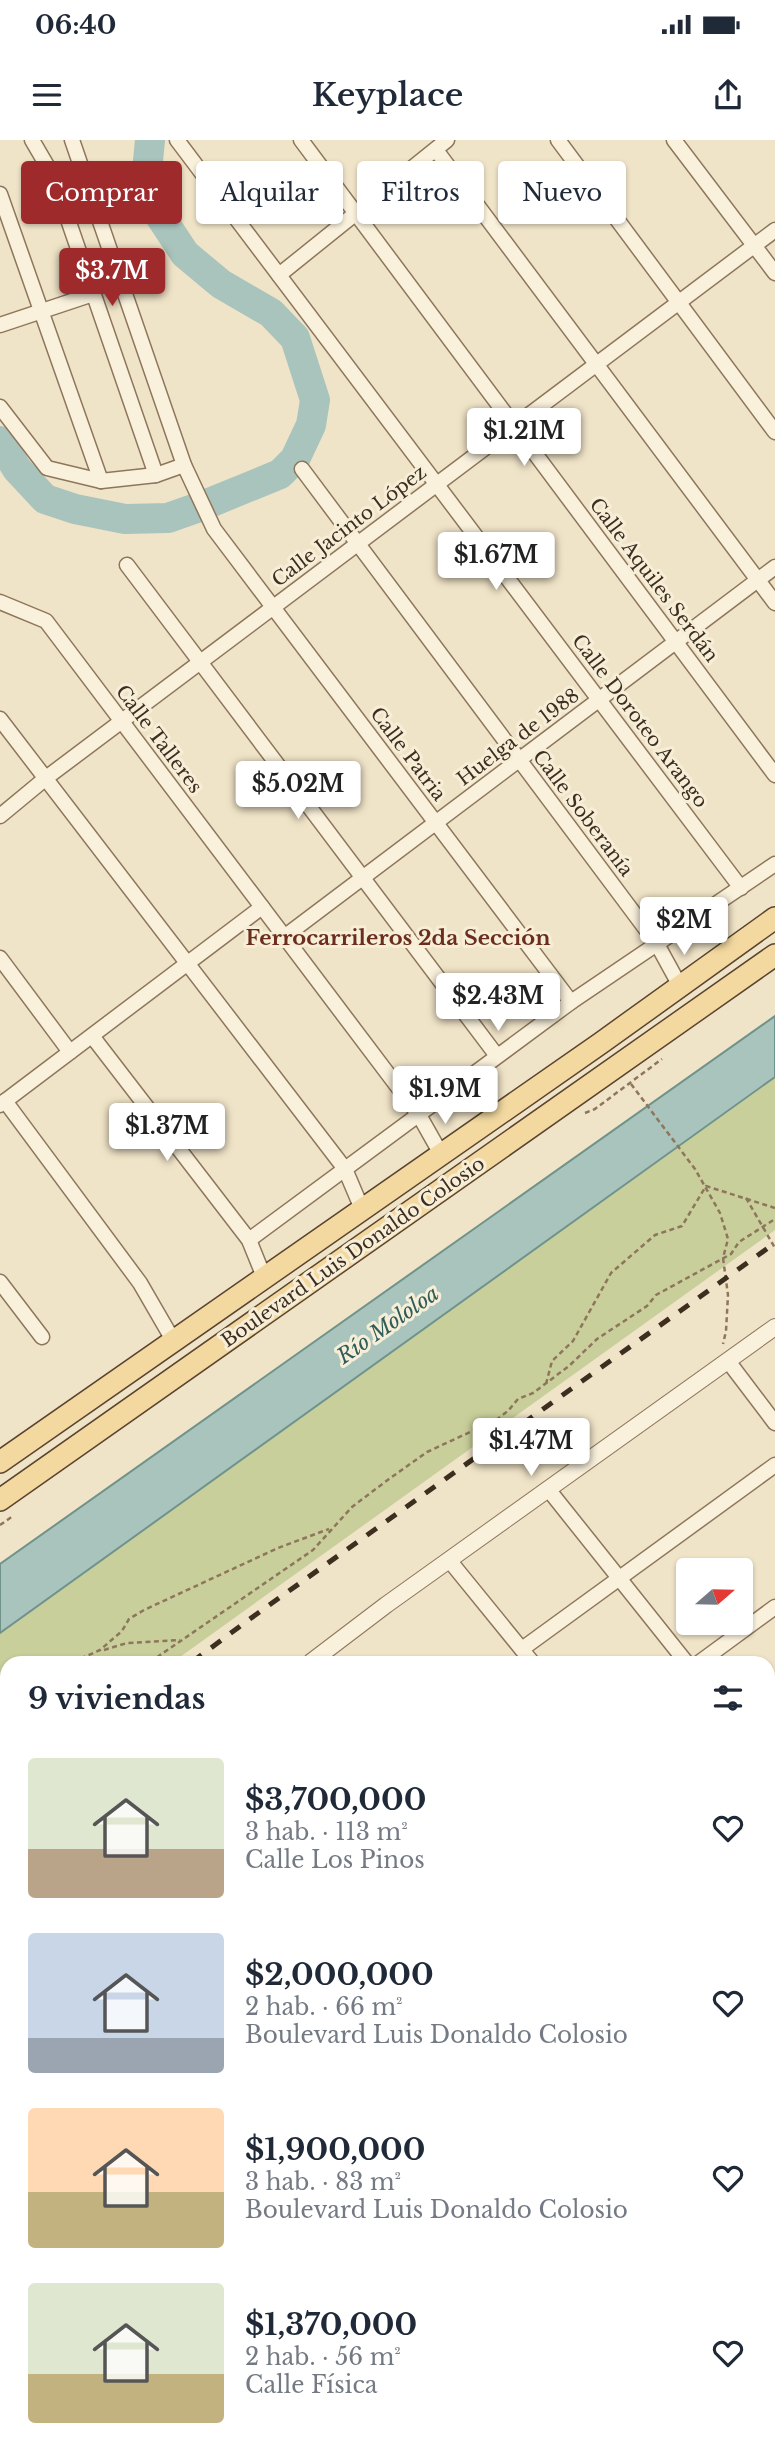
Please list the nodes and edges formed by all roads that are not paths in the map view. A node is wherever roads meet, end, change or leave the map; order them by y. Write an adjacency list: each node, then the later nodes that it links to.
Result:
1 (32, 140): 14 (street)
2 (72, 140): 22 (street, Calle Patria)
3 (177, 140): 13 (street, Calle Doroteo Arango)
4 (302, 140): 9 (street, Calle Aquiles Serdán)
5 (558, 140): 15 (street)
6 (674, 140): 11 (street)
7 (442, 145): 9 (street); 18 (street)
8 (0, 194): 16 (street)
9 (356, 213): 13 (street); 20 (street, Calle Aquiles Serdán)
10 (775, 230): 11 (street, Calle Jacinto López)
11 (754, 245): 12 (street); 15 (street, Calle Jacinto López)
12 (775, 273)
13 (279, 275): 26 (street, Calle Doroteo Arango)
14 (93, 294): 16 (street); 24 (street)
15 (678, 302): 18 (street, Calle Jacinto López); 21 (street)
16 (41, 312): 17 (street); 25 (street)
17 (0, 325)
18 (596, 364): 20 (street, Calle Jacinto López); 30 (street)
19 (0, 407): 25 (street)
20 (514, 425): 26 (street, Calle Jacinto López); 34 (street, Calle Aquiles Serdán)
21 (775, 432)
22 (186, 470): 24 (street); 33 (street, Calle Patria)
23 (302, 470): 27 (street, Calle Soberanía)
24 (156, 475): 25 (street)
25 (101, 481)
26 (437, 484): 27 (street, Calle Jacinto López); 36 (street, Calle Doroteo Arango)
27 (358, 544): 33 (street, Calle Jacinto López); 39 (street, Calle Soberanía)
28 (127, 565): 35 (street)
29 (775, 567): 30 (street, Huelga de 1988)
30 (758, 580): 32 (street); 34 (street, Huelga de 1988)
31 (0, 602): 38 (street, Calle Talleres)
32 (775, 603)
33 (273, 607): 35 (street, Calle Jacinto López); 43 (street, Calle Patria)
34 (676, 642): 36 (street, Huelga de 1988); 40 (street, Calle Aquiles Serdán)
35 (201, 662): 38 (street, Calle Jacinto López); 45 (street)
36 (599, 700): 39 (street, Huelga de 1988); 46 (street, Calle Doroteo Arango)
37 (0, 719): 41 (street)
38 (122, 721): 41 (street, Calle Jacinto López); 47 (street, Calle Talleres)
39 (519, 760): 43 (street, Huelga de 1988); 50 (street, Calle Soberanía)
40 (775, 775)
41 (46, 778): 42 (street, Calle Jacinto López); 53 (street)
42 (0, 816)
43 (436, 823): 45 (street, Huelga de 1988); 55 (street, Calle Patria)
44 (775, 864): 46 (street)
45 (363, 878): 49 (street, Huelga de 1988); 58 (street)
46 (741, 888): 50 (street)
47 (262, 907): 49 (street, Calle Talleres); 53 (street)
48 (775, 918): 54 (main road, Boulevard Luis Donaldo Colosio)
49 (284, 937): 62 (street, Calle Talleres)
50 (657, 944): 54 (street, Calle Soberanía); 55 (street)
51 (775, 955): 60 (main road, Boulevard Luis Donaldo Colosio)
52 (0, 958): 57 (street)
53 (188, 963): 56 (street); 64 (street)
54 (680, 986): 59 (main road, Boulevard Luis Donaldo Colosio)
55 (571, 1002): 58 (street)
56 (92, 1036): 57 (street); 66 (street)
57 (70, 1052): 61 (street)
58 (497, 1056): 62 (street)
59 (564, 1069): 60 (main road); 63 (main road, Boulevard Luis Donaldo Colosio)
60 (580, 1093): 77 (main road, Boulevard Luis Donaldo Colosio)
61 (2, 1103): 71 (street)
62 (419, 1115): 63 (street, Calle Talleres); 64 (street)
63 (441, 1154): 65 (main road, Boulevard Luis Donaldo Colosio)
64 (345, 1169): 65 (street); 66 (street)
65 (362, 1209): 67 (main road, Boulevard Luis Donaldo Colosio)
66 (249, 1240): 67 (street)
67 (264, 1277): 71 (main road, Boulevard Luis Donaldo Colosio)
68 (0, 1282): 70 (street)
69 (775, 1327): 72 (street)
70 (42, 1337)
71 (173, 1340): 74 (main road, Boulevard Luis Donaldo Colosio)
72 (727, 1361): 73 (street); 76 (street)
73 (775, 1423)
74 (0, 1462)
75 (775, 1465): 79 (street)
76 (548, 1489): 78 (street); 79 (street)
77 (0, 1500)
78 (449, 1560): 81 (street); 82 (street)
79 (619, 1579): 81 (street); 84 (street)
80 (775, 1608): 85 (street)
81 (522, 1649): 83 (street)
82 (319, 1656)
83 (527, 1656)
84 (681, 1656)
85 (708, 1656)

